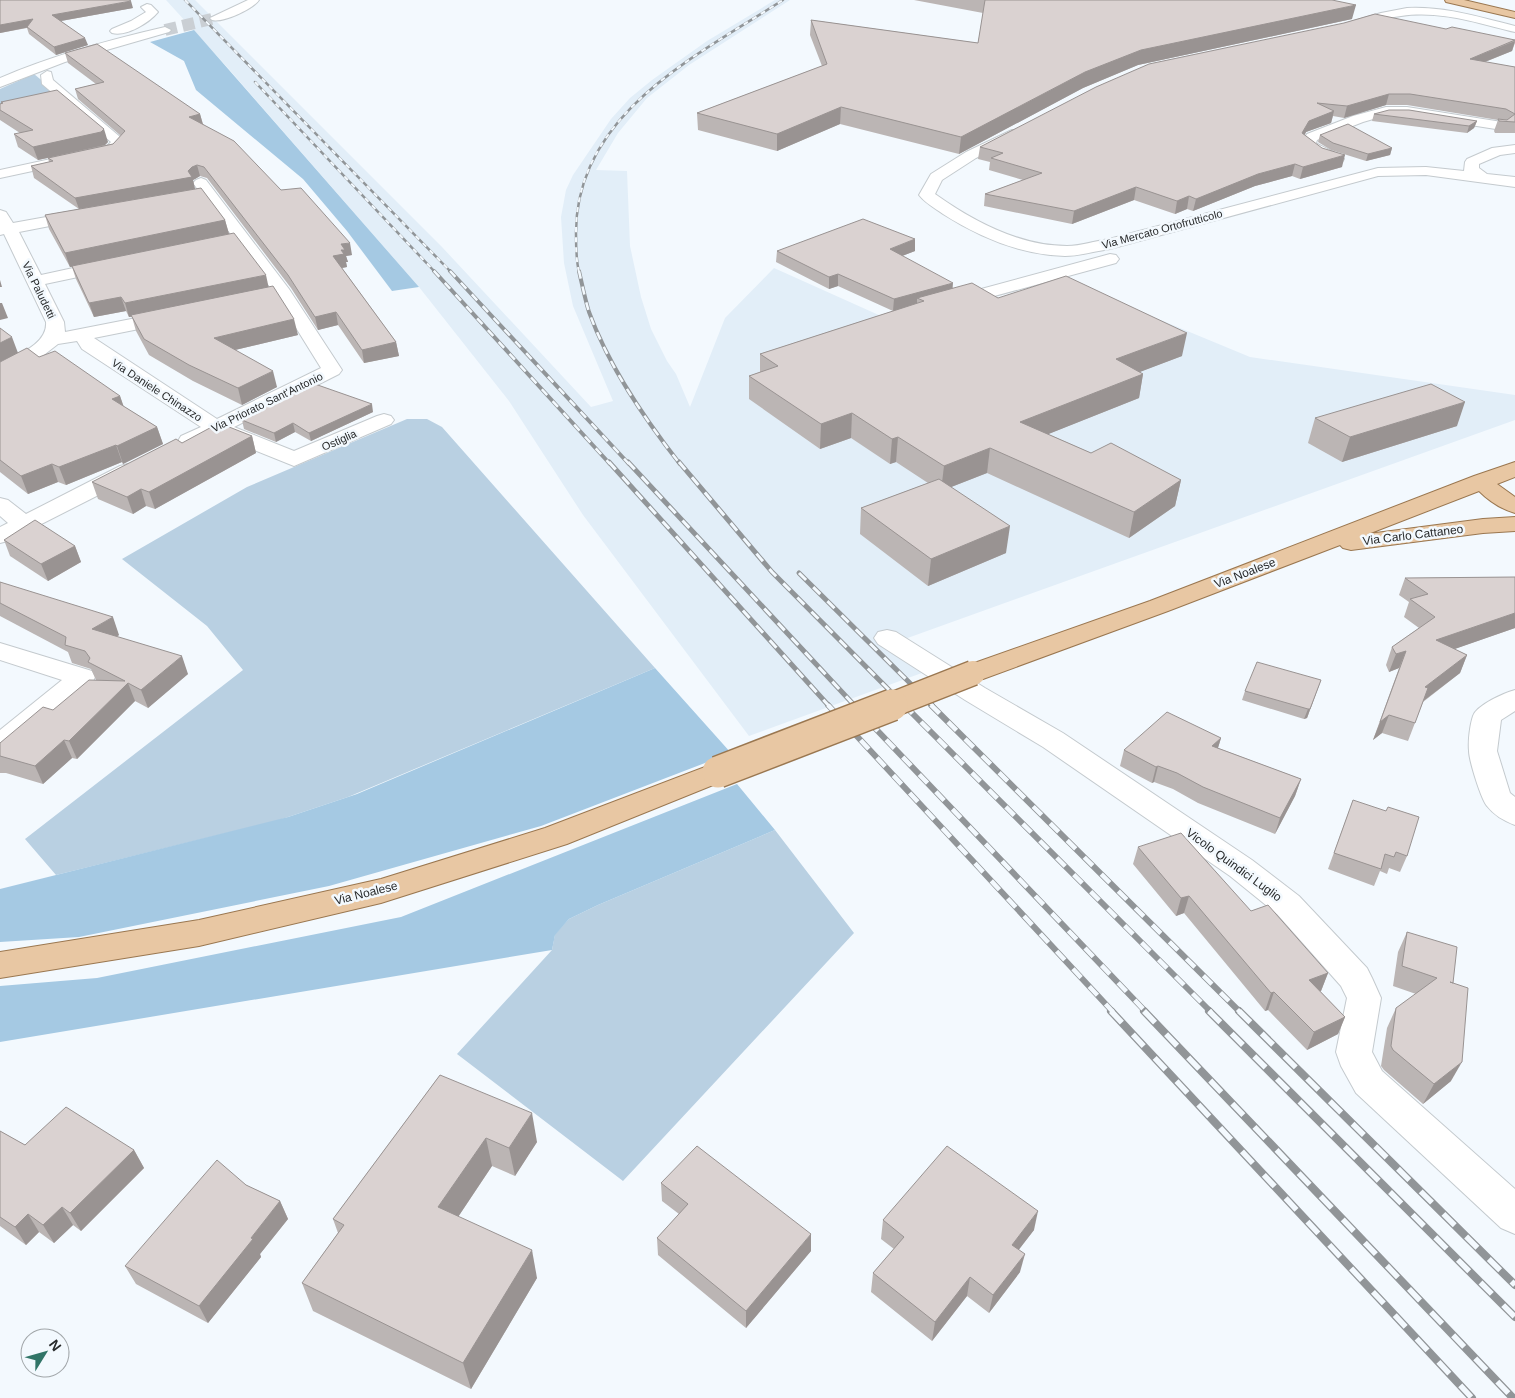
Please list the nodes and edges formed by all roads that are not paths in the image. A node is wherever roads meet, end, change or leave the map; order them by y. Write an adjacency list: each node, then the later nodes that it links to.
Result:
1 (254, 0): 5 (street)
2 (1450, 0): 4 (main road)
3 (147, 8): 9 (street)
4 (1515, 15)
5 (216, 18)
6 (1515, 29): 8 (street)
7 (165, 30): 11 (street)
8 (1332, 30)
9 (0, 72)
10 (46, 75): 15 (street)
11 (0, 83)
12 (1022, 128): 14 (street, Via Mercato Ortofrutticolo)
13 (1515, 148): 14 (street, Via Mercato Ortofrutticolo); 16 (street, Via Mercato Ortofrutticolo)
14 (1378, 172): 16 (street, Via Mercato Ortofrutticolo)
15 (0, 174)
16 (1483, 178): 17 (street, Via Mercato Ortofrutticolo); 27 (street)
17 (1515, 182)
18 (200, 191): 21 (street, Via Priorato Sant'Antonio)
19 (104, 212): 20 (street)
20 (3, 224): 24 (street, Via Paludetti)
21 (243, 238): 22 (street); 25 (street, Via Priorato Sant'Antonio)
22 (224, 242)
23 (130, 261): 24 (street)
24 (35, 281): 30 (street, Via Paludetti)
25 (283, 293): 26 (street); 33 (street, Via Priorato Sant'Antonio)
26 (264, 297)
27 (936, 307)
28 (188, 313): 29 (street)
29 (83, 335): 30 (street); 33 (street, Via Daniele Chinazzo)
30 (52, 339): 31 (street)
31 (0, 372)
32 (384, 420): 35 (street, Ostiglia)
33 (216, 427): 34 (street, Via Priorato Sant'Antonio); 35 (street, Via Daniele Chinazzo)
34 (172, 449)
35 (294, 459)
36 (146, 462): 41 (street)
37 (1515, 469): 38 (main road, Via Noalese)
38 (1482, 481): 40 (main road); 44 (main road, Via Noalese)
39 (0, 505): 41 (street)
40 (1515, 506)
41 (24, 524): 43 (street)
42 (1515, 524): 44 (main road, Via Carlo Cattaneo)
43 (0, 536)
44 (1310, 548): 50 (main road, Via Noalese, bridge)
45 (887, 638): 51 (street, Vicolo Quindici Luglio)
46 (0, 651): 48 (street)
47 (1515, 698): 49 (street)
48 (0, 745)
49 (1515, 814)
50 (0, 965)
51 (1515, 1215)

